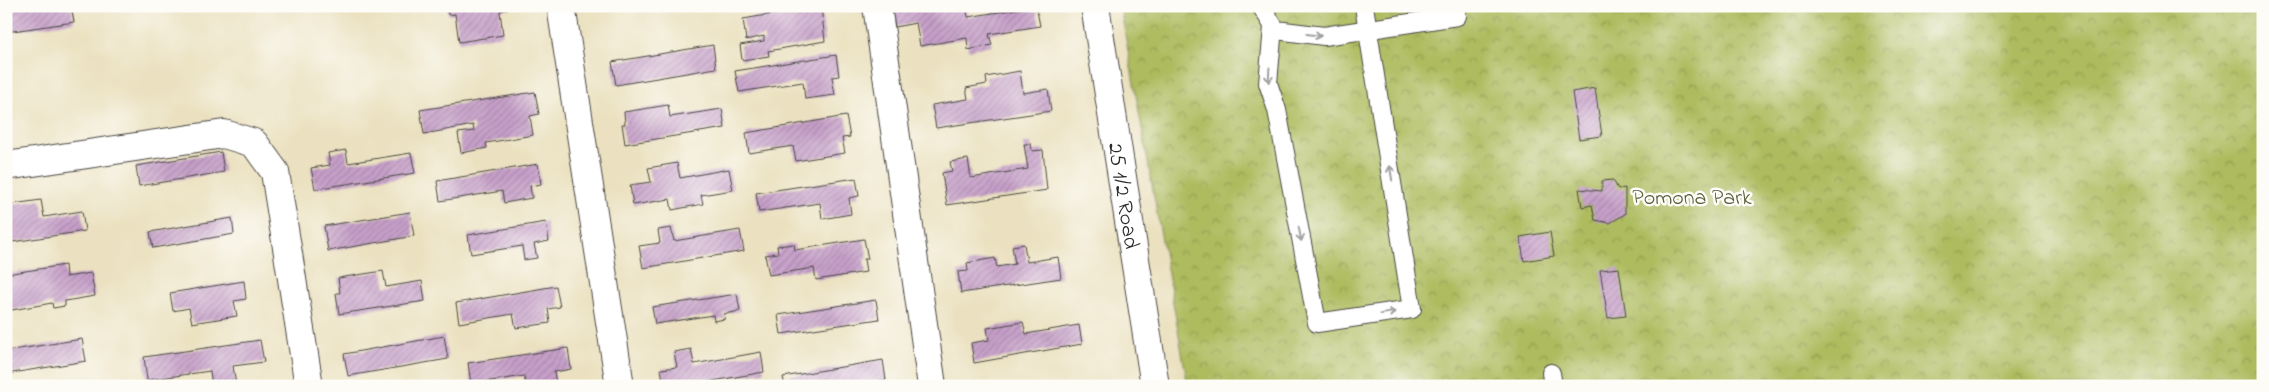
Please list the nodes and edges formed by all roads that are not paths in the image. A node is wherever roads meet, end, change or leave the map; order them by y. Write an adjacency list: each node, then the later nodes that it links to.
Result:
1 (561, 6): 11 (street)
2 (877, 6): 12 (street)
3 (1095, 6): 13 (street, 25 1/2 Road)
4 (1262, 6): 7 (lane)
5 (1364, 6): 8 (lane)
6 (1455, 6): 8 (lane)
7 (1273, 27): 8 (lane, one-way to 8); 8 (lane, one-way to 8)
8 (1368, 30)
9 (6, 166): 10 (street)
10 (309, 386)
11 (620, 386)
12 (932, 386)
13 (1154, 386)

